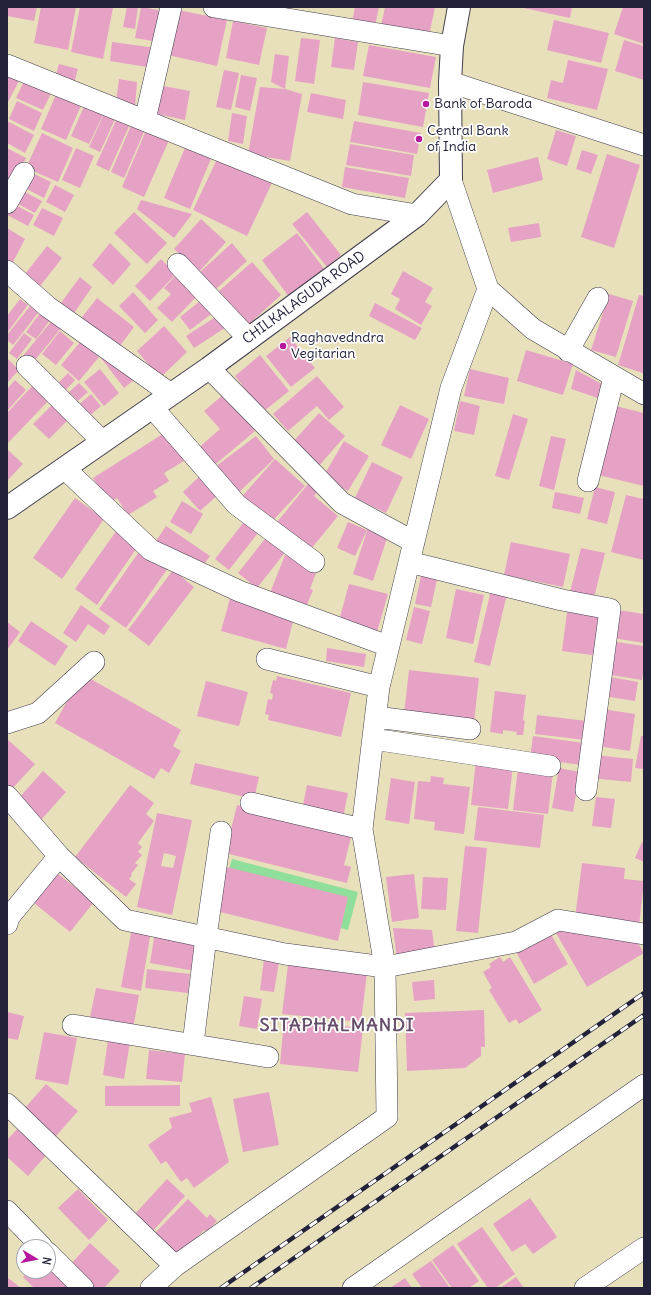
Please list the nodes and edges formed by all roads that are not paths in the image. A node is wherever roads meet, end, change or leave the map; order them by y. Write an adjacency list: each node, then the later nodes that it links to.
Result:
1 (171, 7): 7 (street)
2 (459, 7): 4 (main road)
3 (226, 8): 4 (street)
4 (452, 46): 6 (main road)
5 (7, 65): 7 (street)
6 (450, 82): 8 (street); 10 (main road)
7 (145, 120): 12 (street)
8 (644, 144)
9 (24, 173): 11 (street)
10 (451, 180): 12 (main road, CHILKALAGUDA ROAD); 15 (street)
11 (7, 203)
12 (417, 216): 17 (main road, CHILKALAGUDA ROAD)
13 (178, 264): 17 (street)
14 (7, 271): 22 (street)
15 (488, 289): 18 (street); 29 (street)
16 (598, 298): 18 (street)
17 (249, 339): 20 (main road, CHILKALAGUDA ROAD)
18 (568, 350): 21 (street)
19 (27, 366): 25 (street)
20 (209, 368): 22 (main road, CHILKALAGUDA ROAD); 29 (street)
21 (614, 377): 23 (street); 27 (street)
22 (172, 394): 24 (main road, CHILKALAGUDA ROAD)
23 (644, 394)
24 (152, 407): 25 (main road, CHILKALAGUDA ROAD); 30 (street)
25 (102, 441): 26 (main road, CHILKALAGUDA ROAD)
26 (64, 468): 28 (main road, CHILKALAGUDA ROAD); 32 (street)
27 (588, 481)
28 (7, 508)
29 (414, 542): 31 (street)
30 (314, 562)
31 (409, 562): 32 (street); 41 (street)
32 (388, 646): 35 (street)
33 (267, 659): 35 (street)
34 (94, 662): 37 (street)
35 (379, 687): 36 (street)
36 (376, 717): 38 (street); 39 (street)
37 (7, 723)
38 (470, 729)
39 (373, 738): 40 (street); 44 (street)
40 (550, 766)
41 (586, 790)
42 (7, 796): 46 (street)
43 (251, 803): 44 (street)
44 (362, 829): 50 (street)
45 (221, 832): 49 (street)
46 (59, 856): 47 (street); 49 (street)
47 (8, 919)
48 (644, 934): 50 (street)
49 (206, 937): 50 (street); 52 (street)
50 (385, 967): 60 (street)
51 (73, 1025): 52 (street)
52 (193, 1044): 53 (street)
53 (268, 1057)
54 (644, 1085): 63 (street)
55 (7, 1104): 60 (street)
56 (7, 1211): 57 (street)
57 (34, 1239)
58 (644, 1248): 64 (street)
59 (56, 1261): 61 (street)
60 (174, 1266): 62 (street)
61 (83, 1288)
62 (151, 1288)
63 (353, 1288)
64 (585, 1288)

